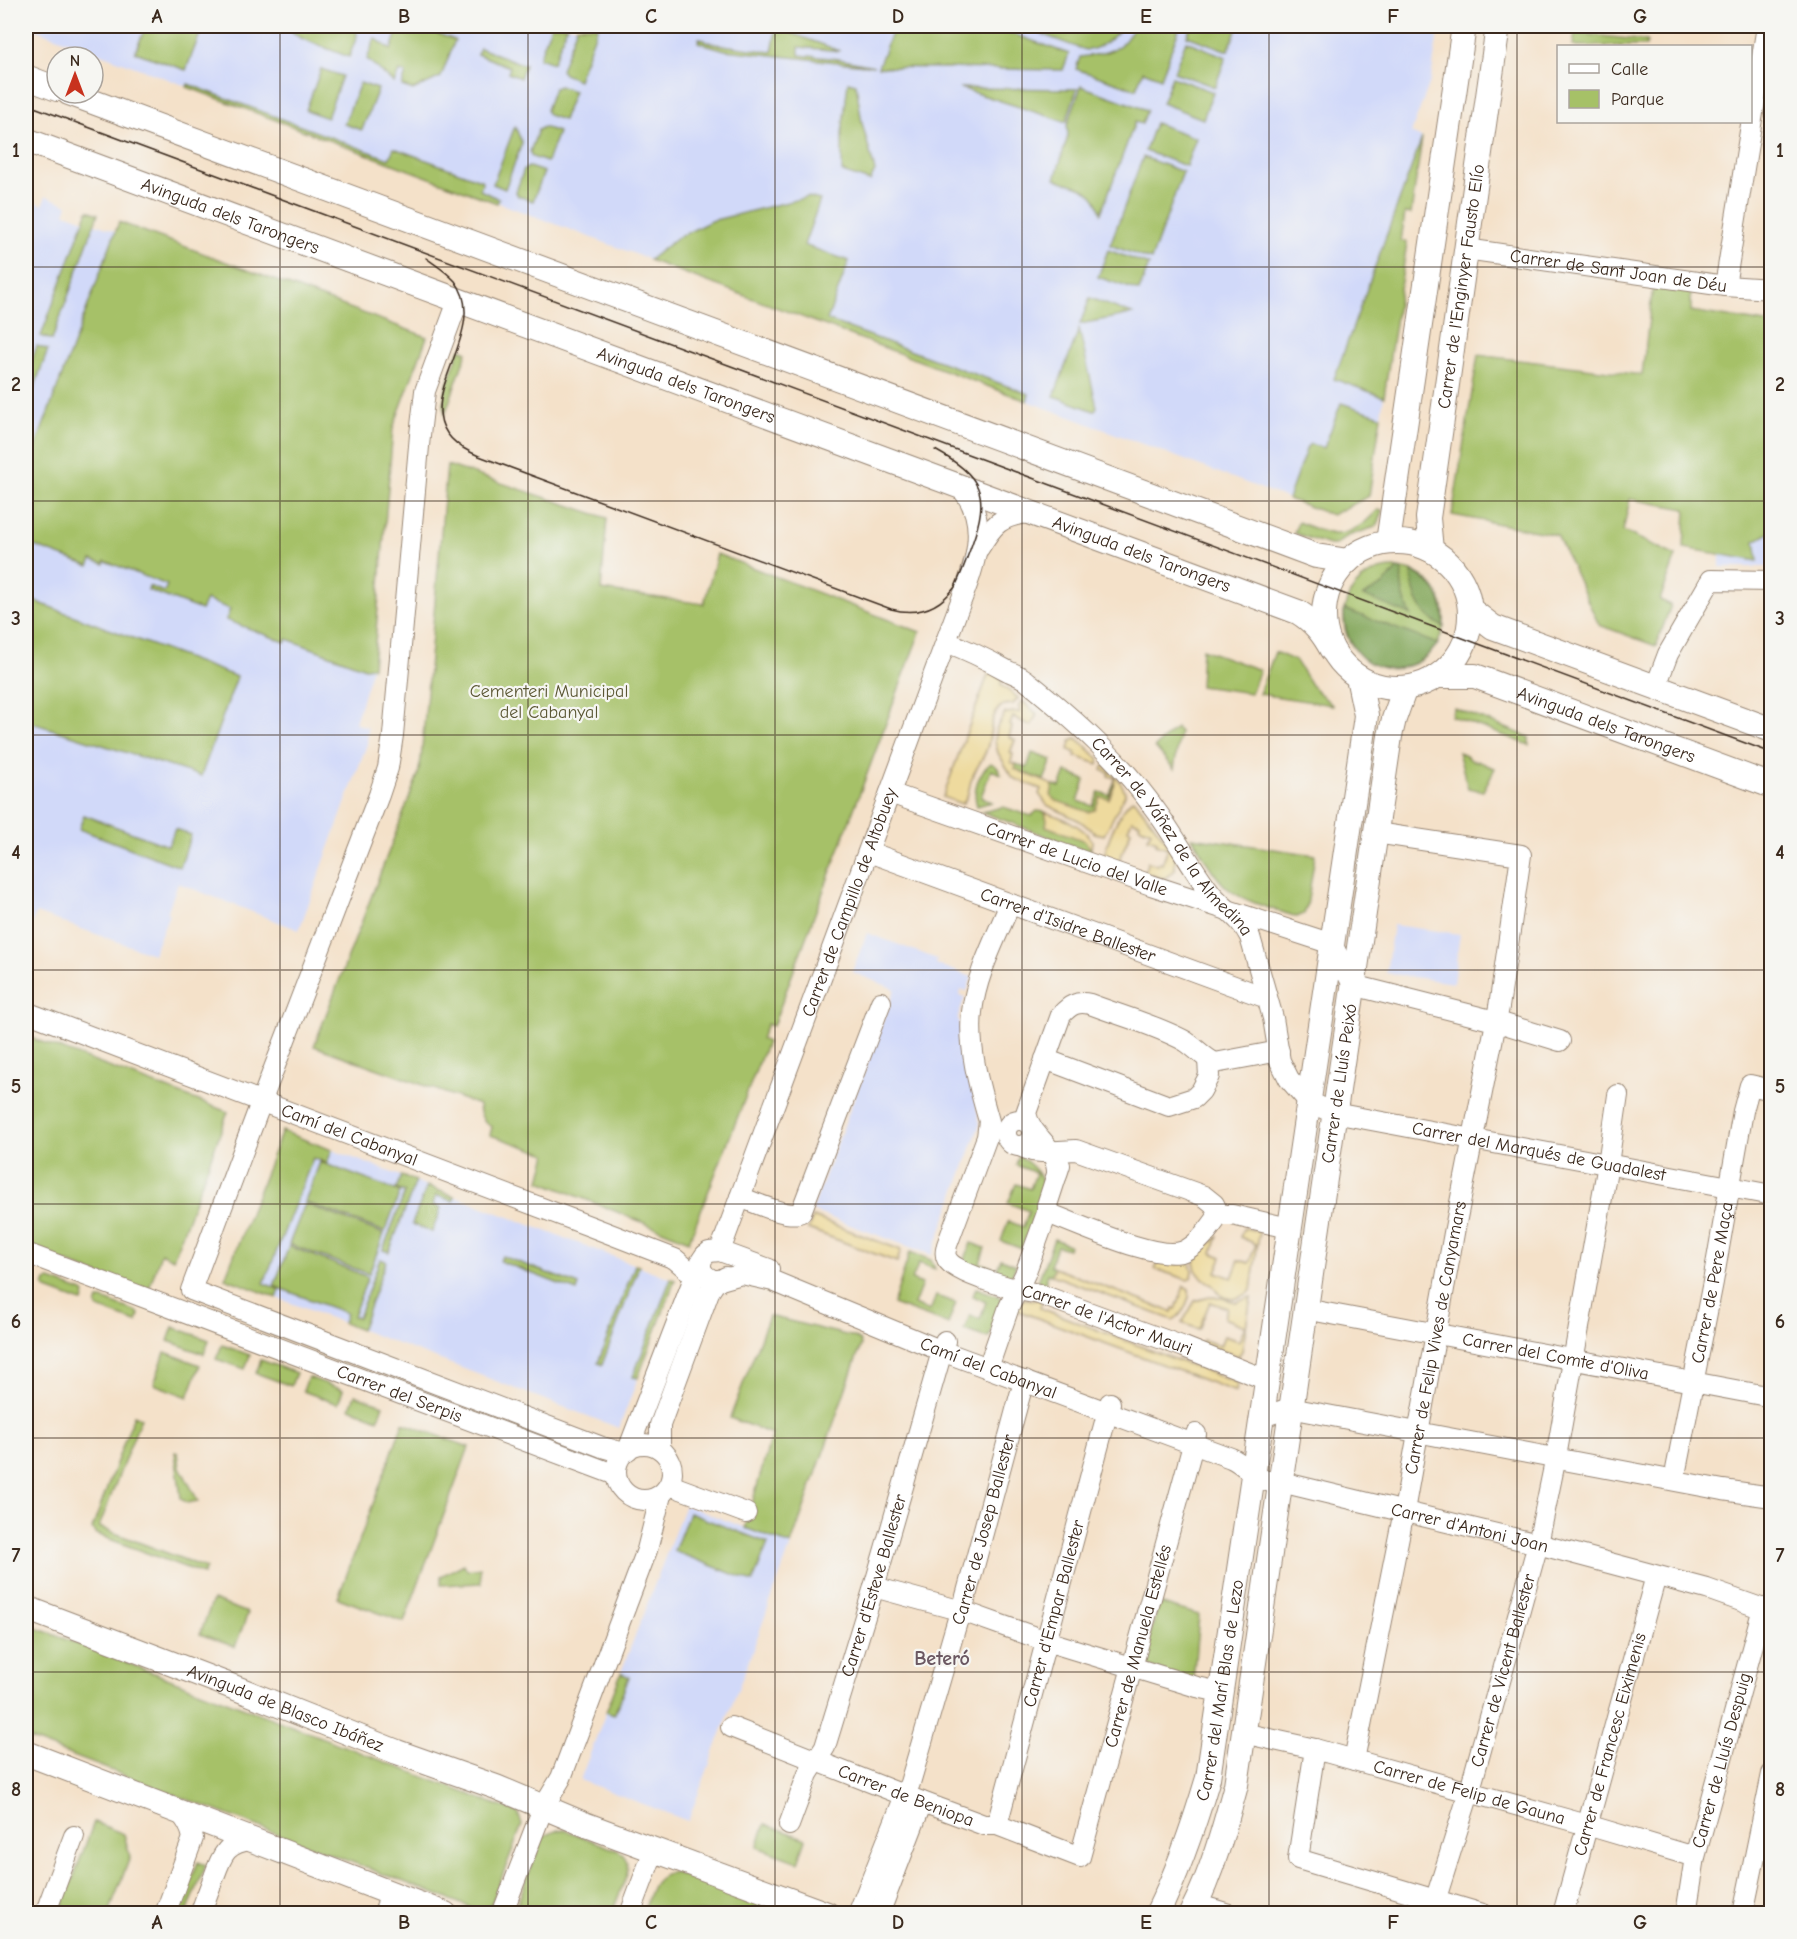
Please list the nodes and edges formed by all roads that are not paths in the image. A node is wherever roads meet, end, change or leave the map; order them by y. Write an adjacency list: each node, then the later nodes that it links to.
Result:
1 (1464, 26): 16 (main road, Carrer de l'Enginyer Fausto Elío)
2 (1498, 26): 10 (main road, Carrer de l'Enginyer Fausto Elío)
3 (1767, 26): 7 (street)
4 (26, 77): 5 (main road)
5 (45, 84)
6 (101, 105): 19 (main road)
7 (1752, 119)
8 (1751, 123): 11 (street)
9 (26, 140): 13 (main road, Avinguda dels Tarongers)
10 (1466, 249): 11 (street, Carrer de Sant Joan de Déu); 17 (main road, Carrer de l'Enginyer Fausto Elío)
11 (1725, 286): 12 (street, Carrer de Sant Joan de Déu)
12 (1772, 289)
13 (458, 301): 14 (main road, Avinguda dels Tarongers); 52 (street)
14 (962, 489): 15 (main road, Avinguda dels Tarongers); 18 (street, Carrer de Campillo de Altobuey)
15 (1028, 513): 18 (street, Carrer de Campillo de Altobuey); 23 (main road, Avinguda dels Tarongers)
16 (1388, 542): 17 (main road); 19 (main road)
17 (1431, 550): 21 (main road)
18 (977, 553): 22 (street, Carrer de Campillo de Altobuey)
19 (1347, 561): 23 (main road)
20 (1772, 581): 26 (street)
21 (1471, 610): 24 (main road); 26 (main road)
22 (946, 642): 30 (street, Carrer de Campillo de Altobuey); 33 (street, Carrer de Yáñez de la Almedina)
23 (1332, 650): 25 (main road)
24 (1438, 676): 27 (main road); 29 (main road, Avinguda dels Tarongers)
25 (1358, 677): 27 (main road); 38 (main road, Carrer de Lluís Peixó)
26 (1656, 686): 28 (main road)
27 (1406, 688): 31 (main road, Carrer de Lluís Peixó)
28 (1772, 730)
29 (1772, 786)
30 (890, 794): 32 (street, Carrer de Campillo de Altobuey); 34 (street, Carrer de Lucio del Valle)
31 (1376, 833): 40 (main road, Carrer de Lluís Peixó); 45 (street, Carrer de Felip Vives de Canyamars)
32 (868, 852): 35 (street, Carrer d'Isidre Ballester); 62 (street, Carrer de Campillo de Altobuey)
33 (1186, 854): 34 (street); 36 (street, Carrer de Yáñez de la Almedina)
34 (1167, 890): 36 (street, Carrer de Lucio del Valle)
35 (1010, 904): 41 (street, Carrer d'Isidre Ballester); 56 (street)
36 (1227, 908): 37 (street, Carrer de Lucio del Valle); 39 (street, Carrer de Yáñez de la Almedina)
37 (1300, 933): 38 (street, Carrer de Lucio del Valle); 39 (street)
38 (1332, 944): 40 (street); 43 (main road, Carrer de Lluís Peixó)
39 (1256, 961): 41 (street, Carrer de Yáñez de la Almedina)
40 (1353, 985): 43 (street); 45 (street); 54 (main road, Carrer de Lluís Peixó)
41 (1267, 998): 47 (street, Carrer de Yáñez de la Almedina)
42 (881, 1002): 62 (street)
43 (1323, 1004): 53 (main road, Carrer de Lluís Peixó)
44 (26, 1012): 52 (street, Camí del Cabanyal)
45 (1495, 1021): 46 (street); 57 (street, Carrer de Felip Vives de Canyamars)
46 (1560, 1041)
47 (1279, 1052): 49 (street); 53 (street, Carrer de Yáñez de la Almedina)
48 (1045, 1059): 49 (street); 49 (street); 55 (street)
49 (1208, 1060)
50 (1772, 1090): 60 (street, Carrer de Pere Maça)
51 (1618, 1095): 59 (street, Carrer de Vicent Ballester)
52 (262, 1102): 67 (street, Camí del Cabanyal); 69 (street)
53 (1309, 1102): 54 (street, Carrer del Marqués de Guadalest); 65 (main road, Carrer de Lluís Peixó)
54 (1334, 1113): 57 (street, Carrer del Marqués de Guadalest); 71 (main road, Carrer de Lluís Peixó)
55 (1031, 1128): 56 (street); 58 (street)
56 (1002, 1132): 58 (street); 70 (street, Carrer de l'Actor Mauri)
57 (1473, 1138): 59 (street, Carrer del Marqués de Guadalest); 73 (street, Carrer de Felip Vives de Canyamars)
58 (1058, 1152): 63 (street); 64 (street)
59 (1608, 1164): 60 (street, Carrer del Marqués de Guadalest); 75 (street, Carrer de Vicent Ballester)
60 (1730, 1186): 61 (street, Carrer del Marqués de Guadalest); 79 (street, Carrer de Pere Maça)
61 (1772, 1195)
62 (740, 1197): 67 (street, Carrer de Campillo de Altobuey)
63 (1047, 1213): 64 (street); 70 (street)
64 (1219, 1215): 65 (street)
65 (1289, 1228): 77 (main road, Carrer de Lluís Peixó)
66 (26, 1253): 72 (street, Carrer del Serpis)
67 (701, 1262): 68 (street); 68 (street); 74 (street, Camí del Cabanyal); 87 (street, Carrer de Campillo de Altobuey)
68 (721, 1280): 74 (street, Camí del Cabanyal); 86 (street)
69 (191, 1290): 72 (street); 87 (street, Carrer del Serpis)
70 (1017, 1290): 76 (street); 77 (street, Carrer de l'Actor Mauri)
71 (1305, 1309): 73 (street, Carrer del Comte d'Oliva); 82 (main road, Carrer de Lluís Peixó)
72 (183, 1311): 90 (street, Carrer del Serpis)
73 (1435, 1334): 75 (street, Carrer del Comte d'Oliva); 84 (street, Carrer de Felip Vives de Canyamars)
74 (944, 1346): 76 (street, Camí del Cabanyal); 101 (street, Carrer d'Esteve Ballester)
75 (1573, 1361): 79 (street, Carrer del Comte d'Oliva); 88 (street, Carrer de Vicent Ballester)
76 (990, 1363): 78 (street, Camí del Cabanyal); 81 (street, Camí del Cabanyal)
77 (1267, 1380): 83 (main road, Carrer de Lluís Peixó)
78 (1025, 1382): 81 (street, Camí del Cabanyal); 104 (street, Carrer de Josep Ballester)
79 (1693, 1383): 80 (street, Carrer del Comte d'Oliva); 91 (street, Carrer de Pere Maça)
80 (1772, 1397)
81 (1109, 1407): 85 (street, Camí del Cabanyal); 105 (street, Carrer d'Empar Ballester)
82 (1290, 1408): 83 (street); 84 (street); 92 (main road, Carrer de Lluís Peixó)
83 (1262, 1417): 89 (main road, Carrer de Lluís Peixó)
84 (1419, 1432): 88 (street); 96 (street, Carrer de Felip Vives de Canyamars)
85 (1195, 1439): 89 (street, Camí del Cabanyal); 106 (street, Carrer de Manuela Estellés)
86 (660, 1449): 87 (street); 93 (street)
87 (626, 1451): 90 (street)
88 (1556, 1457): 91 (street); 98 (street, Carrer de Vicent Ballester)
89 (1254, 1466): 92 (street, Camí del Cabanyal); 107 (main road, Carrer del Marí Blas de Lezo)
90 (616, 1475): 95 (street)
91 (1674, 1480): 94 (street)
92 (1281, 1482): 96 (street, Carrer d'Antoni Joan); 109 (main road, Carrer del Marí Blas de Lezo)
93 (665, 1490): 95 (street); 97 (street); 99 (street)
94 (1772, 1497)
95 (637, 1499): 99 (street)
96 (1404, 1511): 98 (street, Carrer d'Antoni Joan); 113 (street, Carrer de Felip Vives de Canyamars)
97 (746, 1513)
98 (1538, 1544): 100 (street, Carrer d'Antoni Joan); 115 (street, Carrer de Vicent Ballester)
99 (647, 1550): 117 (street)
100 (1656, 1576): 103 (street, Carrer d'Antoni Joan); 121 (street, Carrer de Francesc Eiximenis)
101 (874, 1587): 104 (street); 112 (street, Carrer d'Esteve Ballester)
102 (26, 1608): 117 (main road, Avinguda de Blasco Ibáñez)
103 (1767, 1610): 126 (street, Carrer de Lluís Despuig)
104 (962, 1611): 105 (street); 116 (street, Carrer de Josep Ballester)
105 (1046, 1641): 106 (street); 120 (street, Carrer d'Empar Ballester)
106 (1133, 1666): 107 (street); 125 (street, Carrer de Manuela Estellés)
107 (1220, 1692): 139 (main road, Carrer del Marí Blas de Lezo)
108 (731, 1727): 112 (street, Carrer de Beniopa)
109 (1243, 1733): 110 (street, Carrer de Felip de Gauna); 129 (main road, Carrer del Marí Blas de Lezo)
110 (1315, 1749): 113 (street, Carrer de Felip de Gauna); 128 (street)
111 (26, 1754): 118 (main road)
112 (816, 1760): 116 (street, Carrer de Beniopa); 119 (street, Carrer d'Esteve Ballester)
113 (1354, 1760): 115 (street, Carrer de Felip de Gauna)
114 (1772, 1774): 144 (street)
115 (1469, 1793): 121 (street, Carrer de Felip de Gauna); 128 (street, Carrer de Vicent Ballester)
116 (913, 1798): 120 (street, Carrer de Beniopa); 137 (street, Carrer de Josep Ballester); 138 (street, Carrer de Josep Ballester)
117 (543, 1808): 124 (main road, Avinguda de Blasco Ibáñez); 134 (street)
118 (179, 1811): 123 (main road); 131 (street)
119 (789, 1825)
120 (997, 1825): 125 (street, Carrer de Beniopa)
121 (1587, 1825): 126 (street, Carrer de Felip de Gauna); 142 (street, Carrer de Francesc Eiximenis)
122 (74, 1836): 130 (street)
123 (252, 1840): 127 (main road); 132 (street)
124 (654, 1850): 135 (street); 136 (main road, Avinguda de Blasco Ibáñez)
125 (1080, 1857)
126 (1695, 1857): 143 (street, Carrer de Lluís Despuig)
127 (388, 1903): 133 (main road)
128 (1433, 1906): 141 (street)
129 (1193, 1909): 140 (street)
130 (45, 1914)
131 (165, 1914)
132 (200, 1914)
133 (445, 1914)
134 (502, 1914)
135 (630, 1914)
136 (827, 1914)
137 (858, 1914)
138 (879, 1914)
139 (1157, 1914)
140 (1229, 1914)
141 (1483, 1914)
142 (1563, 1914)
143 (1686, 1914)
144 (1743, 1914)

